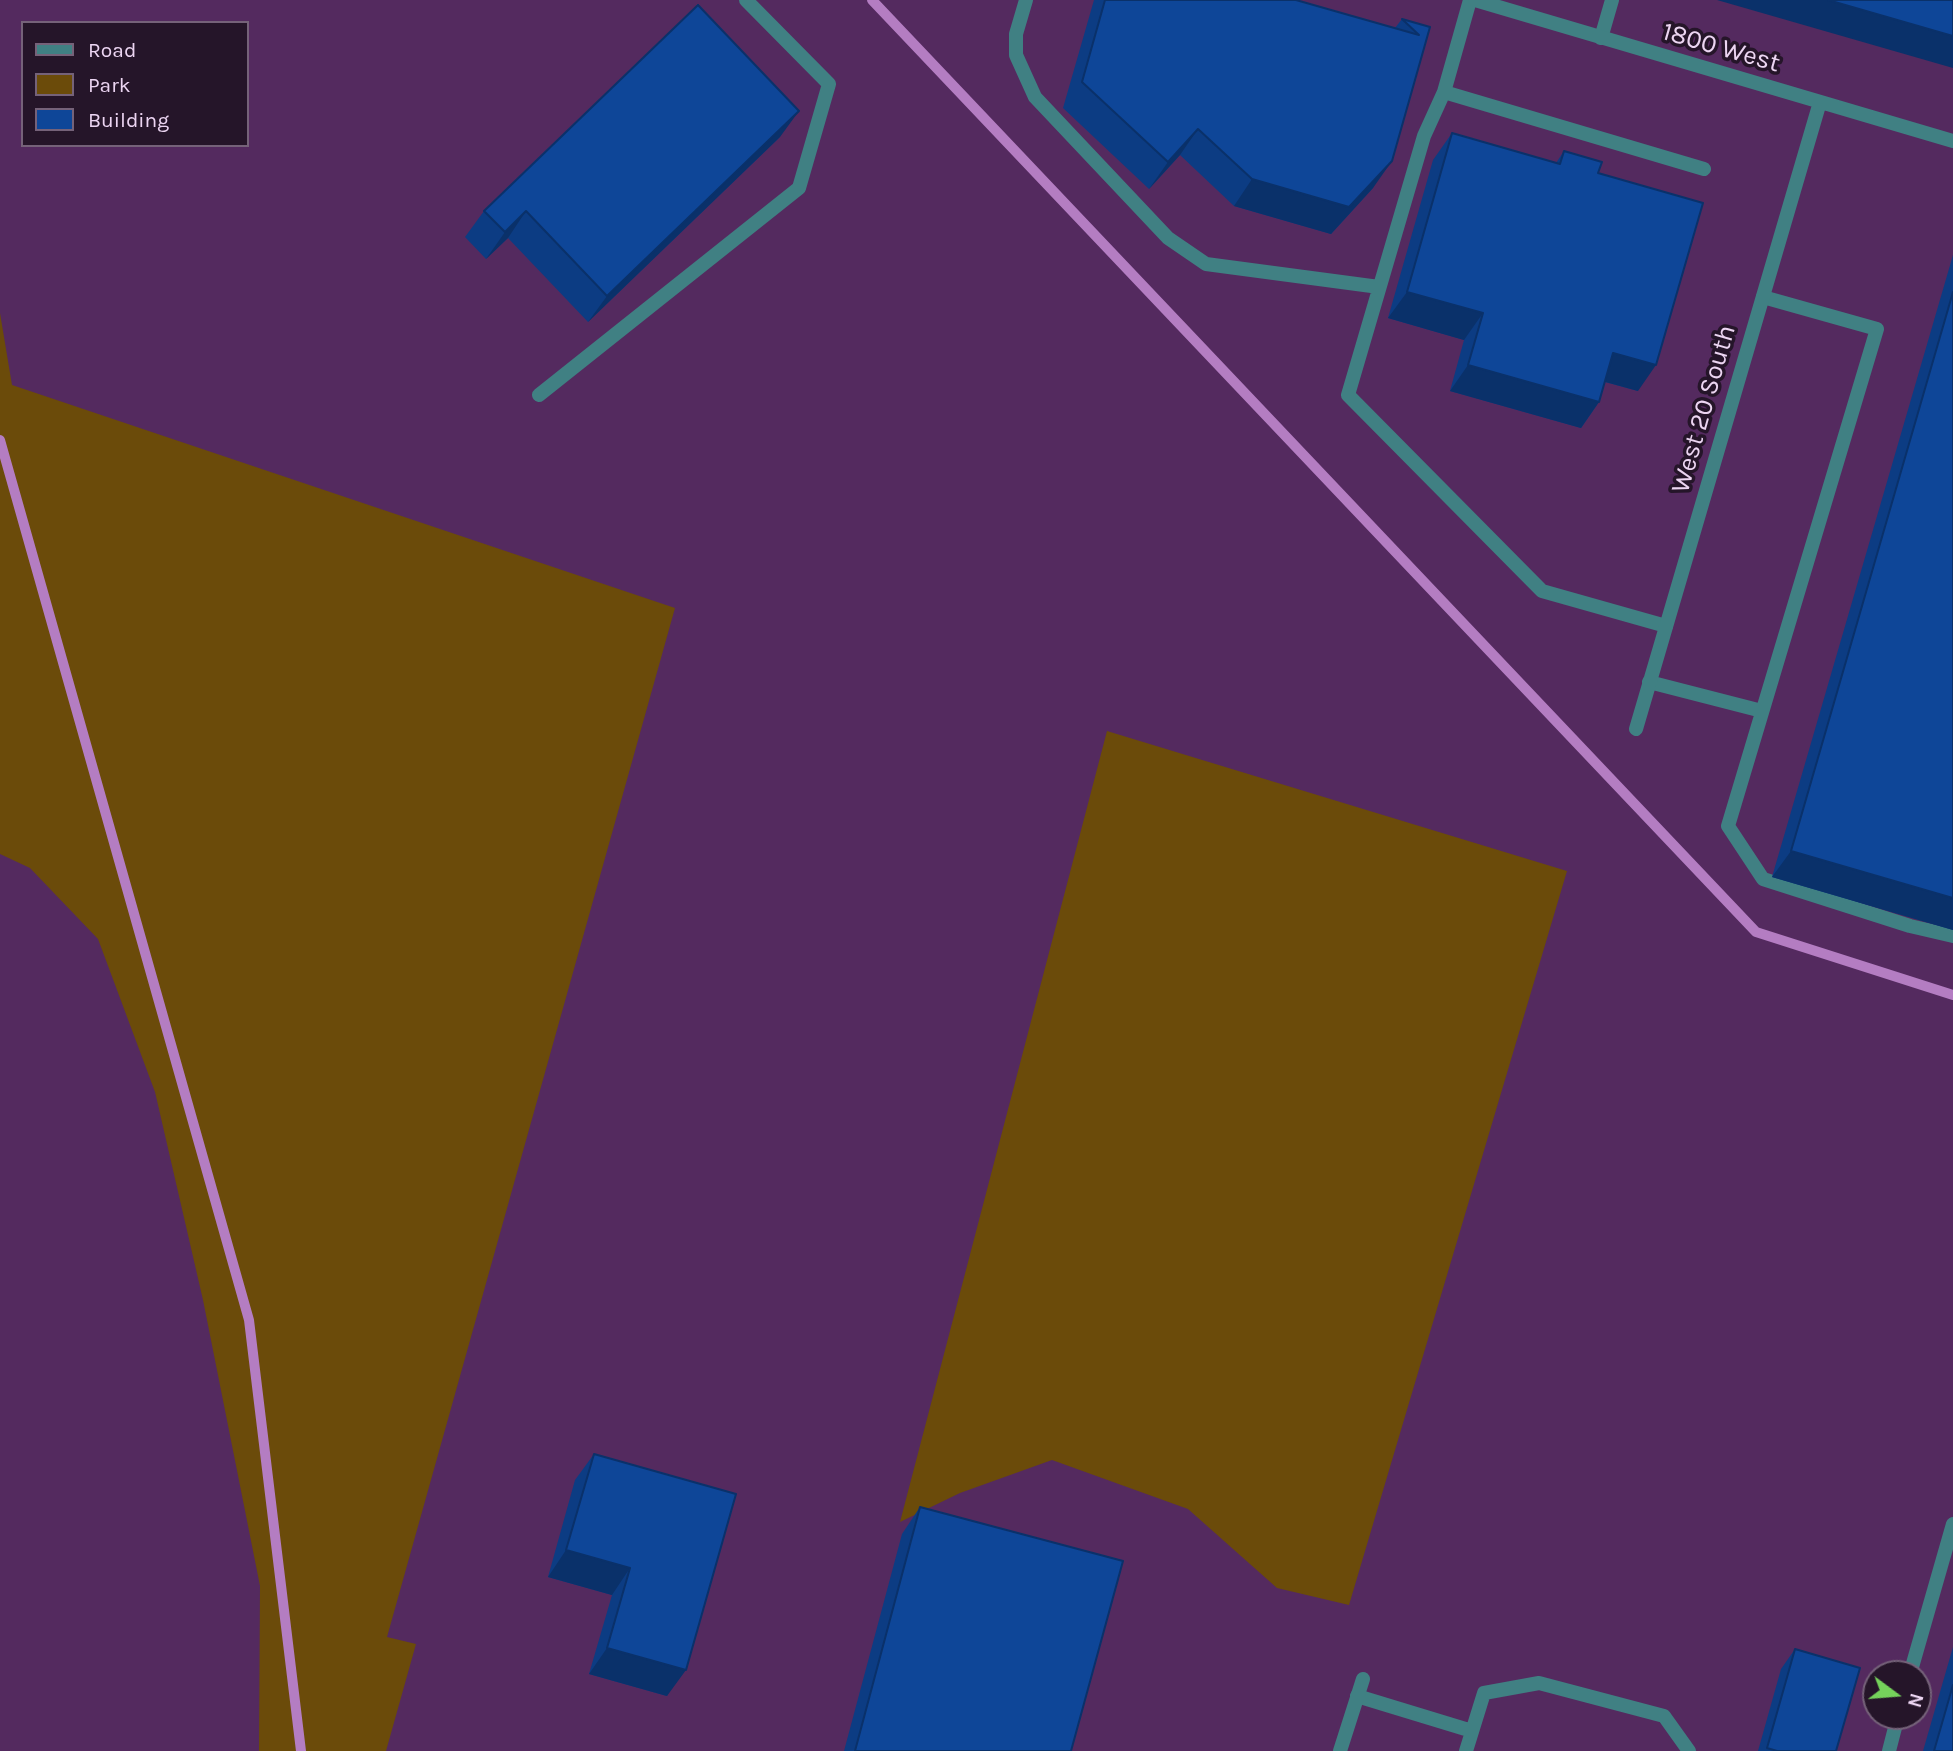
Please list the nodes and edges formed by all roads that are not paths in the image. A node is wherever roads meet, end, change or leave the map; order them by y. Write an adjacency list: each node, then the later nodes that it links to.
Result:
1 (746, 0): 12 (street)
2 (1026, 0): 10 (street)
3 (1472, 0): 5 (street, 1800 West); 6 (street)
4 (1612, 0): 5 (street)
5 (1601, 38): 7 (street, 1800 West)
6 (1444, 92): 9 (street); 10 (street)
7 (1820, 102): 8 (street, 1800 West); 11 (street, West 20 South)
8 (1953, 141)
9 (1704, 169)
10 (1379, 287): 13 (street)
11 (1763, 297): 13 (street, West 20 South); 15 (street)
12 (539, 395)
13 (1666, 626): 14 (street, West 20 South)
14 (1649, 682): 15 (street); 16 (street, West 20 South)
15 (1762, 711): 17 (street)
16 (1636, 729)
17 (1953, 936)
18 (1953, 1524): 19 (street)
19 (1914, 1660)
20 (1363, 1679): 21 (street)
21 (1357, 1696): 23 (street); 24 (street)
22 (1894, 1730): 27 (street)
23 (1472, 1731): 25 (street); 26 (street)
24 (1340, 1751)
25 (1465, 1751)
26 (1689, 1751)
27 (1888, 1751)

